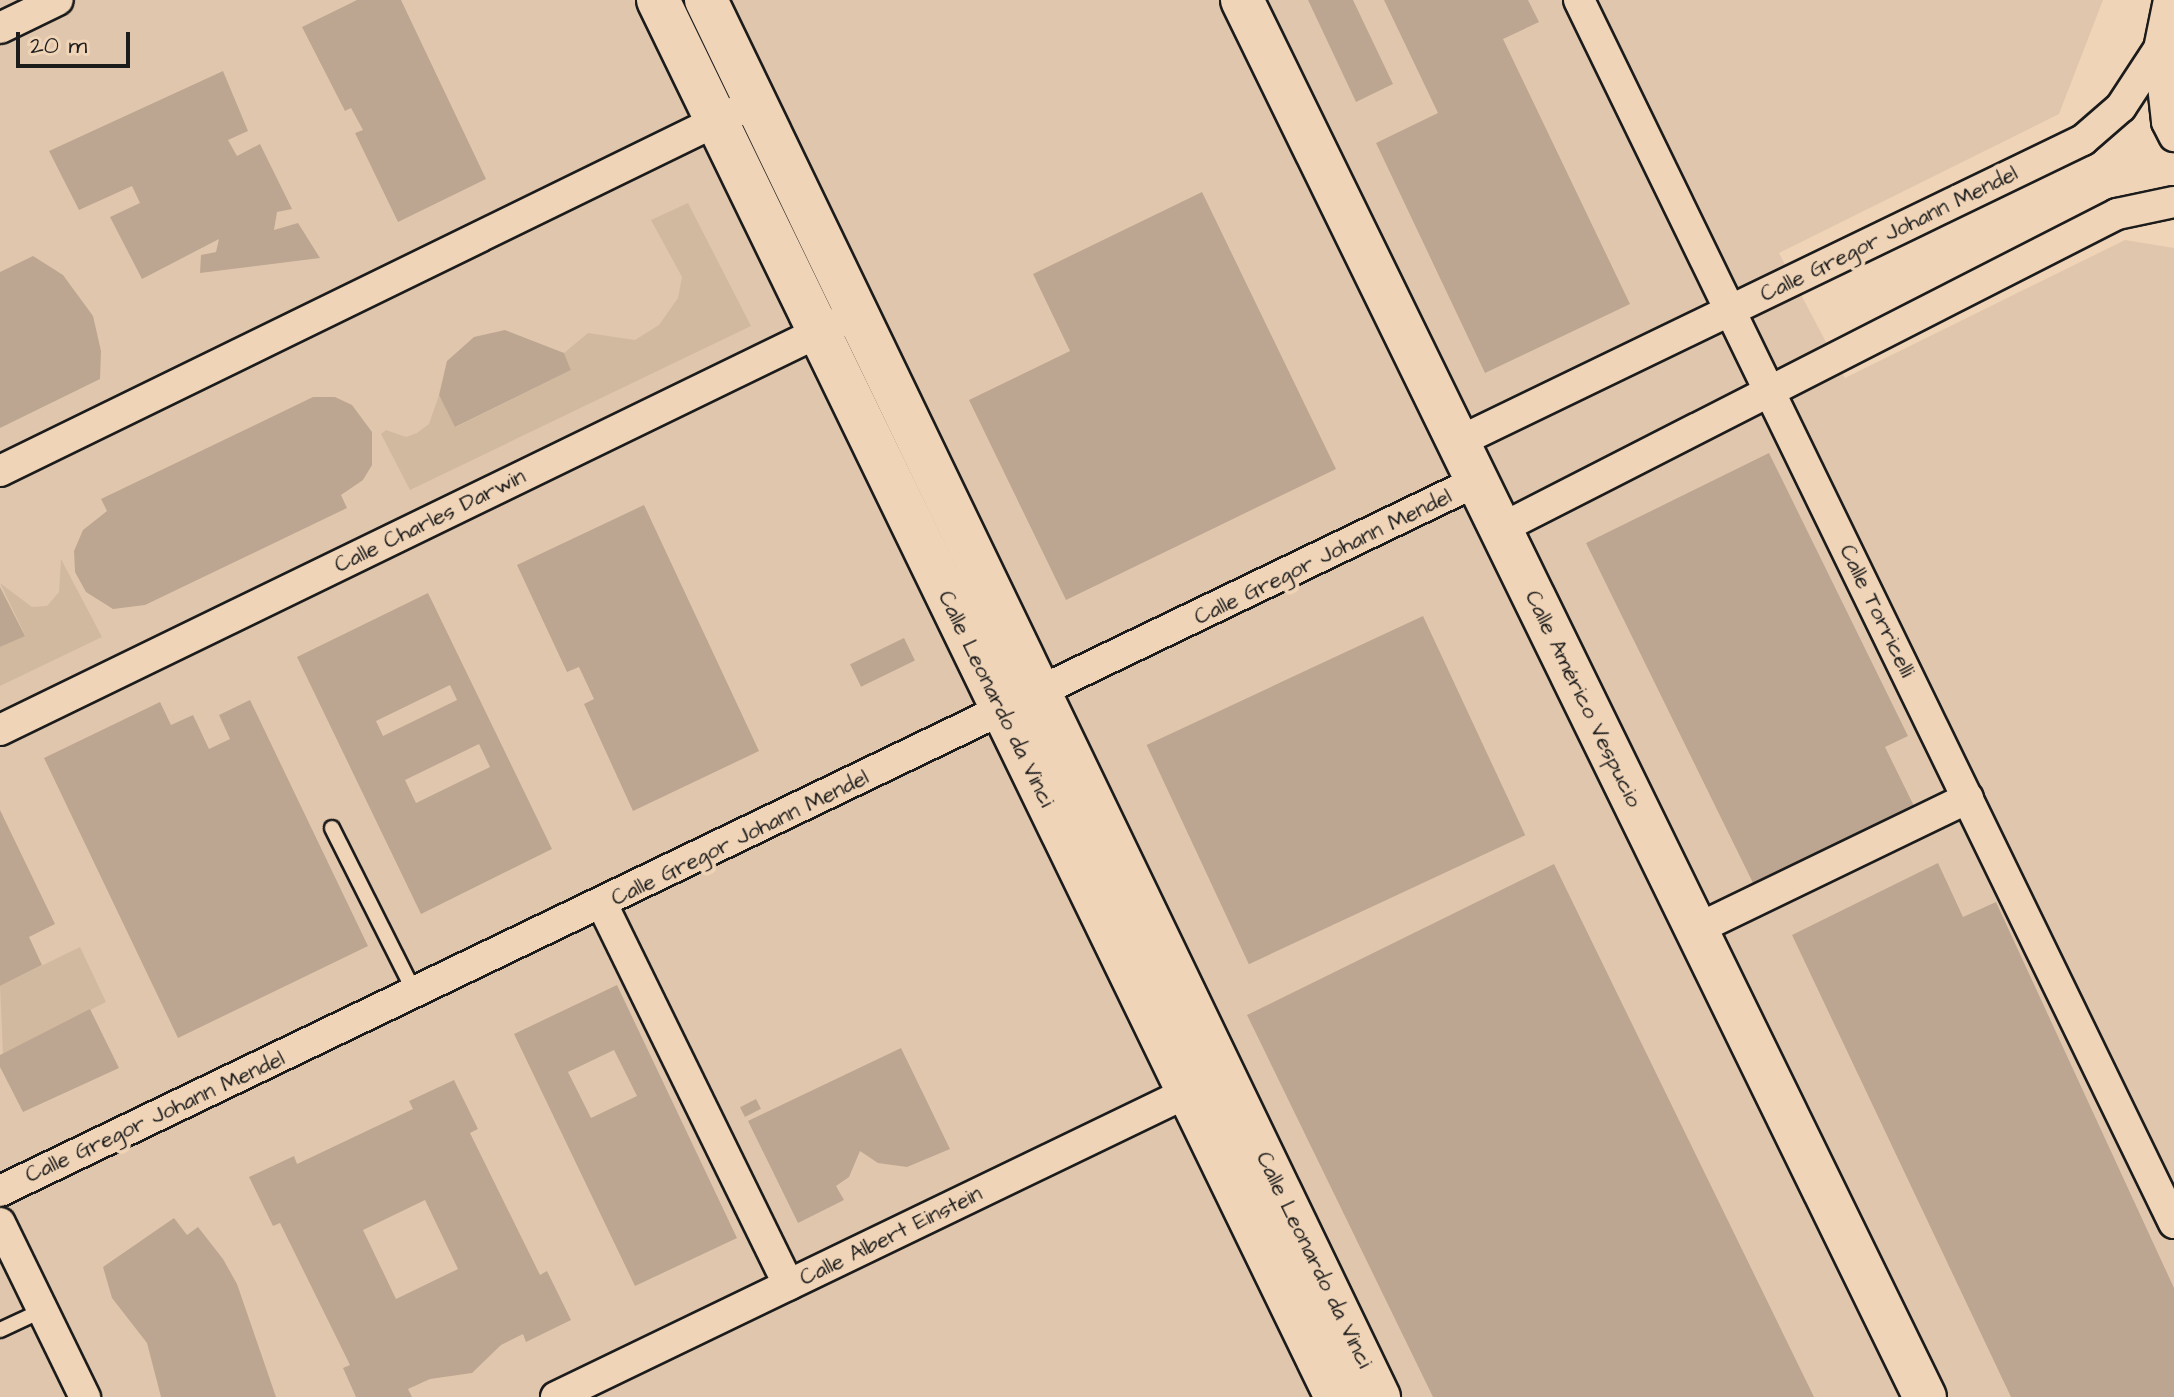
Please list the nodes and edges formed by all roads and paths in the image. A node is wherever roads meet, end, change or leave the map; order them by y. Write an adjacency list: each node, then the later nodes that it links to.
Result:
1 (58, 0): 7 (street)
2 (658, 0): 10 (street, Calle Leonardo da Vinci)
3 (706, 0): 9 (street, Calle Leonardo da Vinci)
4 (1242, 0): 17 (street, Calle Américo Vespucio)
5 (1579, 0): 13 (street, Calle Torricelli)
6 (2169, 0): 8 (street)
7 (0, 28)
8 (2159, 49): 11 (street); 13 (street, Calle Gregor Johann Mendel)
9 (758, 100): 10 (street); 14 (street, Calle Leonardo da Vinci)
10 (716, 121): 15 (street, Calle Leonardo da Vinci); 18 (street)
11 (2174, 136)
12 (2174, 202): 16 (street)
13 (1730, 311): 16 (street, Calle Torricelli); 17 (street, Calle Gregor Johann Mendel)
14 (860, 312): 15 (street, Calle Charles Darwin); 21 (street, Calle Leonardo da Vinci)
15 (819, 332): 22 (street, Calle Leonardo da Vinci); 23 (street, Calle Charles Darwin)
16 (1770, 392): 20 (street); 24 (street, Calle Torricelli)
17 (1458, 442): 19 (street, Calle Américo Vespucio)
18 (0, 471)
19 (1477, 481): 20 (street, Calle Américo Vespucio); 21 (street, Calle Gregor Johann Mendel)
20 (1500, 529): 27 (street, Calle Américo Vespucio)
21 (1042, 694): 22 (street, Calle Gregor Johann Mendel); 29 (street, Calle Leonardo da Vinci)
22 (1002, 712): 26 (street, Calle Gregor Johann Mendel); 30 (street, Calle Leonardo da Vinci)
23 (0, 730)
24 (1968, 798): 27 (street); 33 (street, Calle Torricelli)
25 (332, 828): 28 (lane)
26 (602, 904): 28 (street, Calle Gregor Johann Mendel); 34 (street)
27 (1697, 929): 41 (street, Calle Américo Vespucio)
28 (415, 993): 31 (street, Calle Gregor Johann Mendel)
29 (1225, 1074): 30 (street, Calle Albert Einstein); 40 (street, Calle Leonardo da Vinci)
30 (1188, 1092): 34 (street, Calle Albert Einstein); 39 (street, Calle Leonardo da Vinci)
31 (0, 1191)
32 (0, 1223): 35 (street)
33 (2174, 1223)
34 (789, 1285): 38 (street, Calle Albert Einstein)
35 (43, 1310): 36 (lane); 37 (street)
36 (0, 1330)
37 (85, 1397)
38 (556, 1397)
39 (1336, 1397)
40 (1379, 1397)
41 (1925, 1397)

